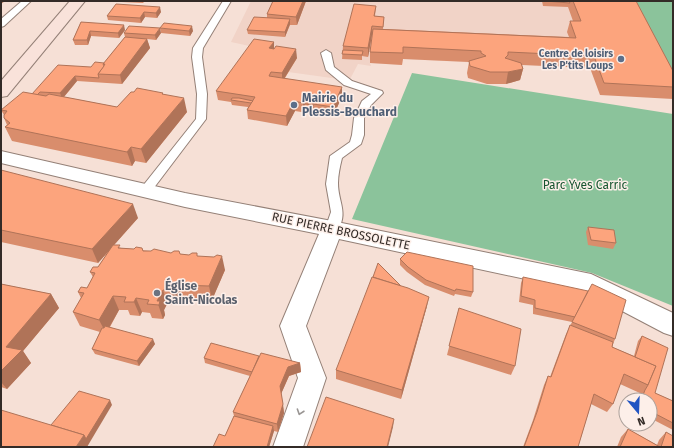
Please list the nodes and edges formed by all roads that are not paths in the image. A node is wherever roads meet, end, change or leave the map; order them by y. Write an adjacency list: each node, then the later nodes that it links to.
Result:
1 (27, 1): 4 (lane)
2 (78, 1): 6 (street)
3 (227, 1): 8 (lane)
4 (1, 24)
5 (326, 53): 9 (lane)
6 (1, 92)
7 (1, 157): 8 (street, RUE PIERRE BROSSOLETTE)
8 (146, 190): 9 (street, RUE PIERRE BROSSOLETTE)
9 (332, 229): 10 (street, RUE PIERRE BROSSOLETTE); 11 (street, one-way to 11)
10 (673, 325)
11 (288, 447)

